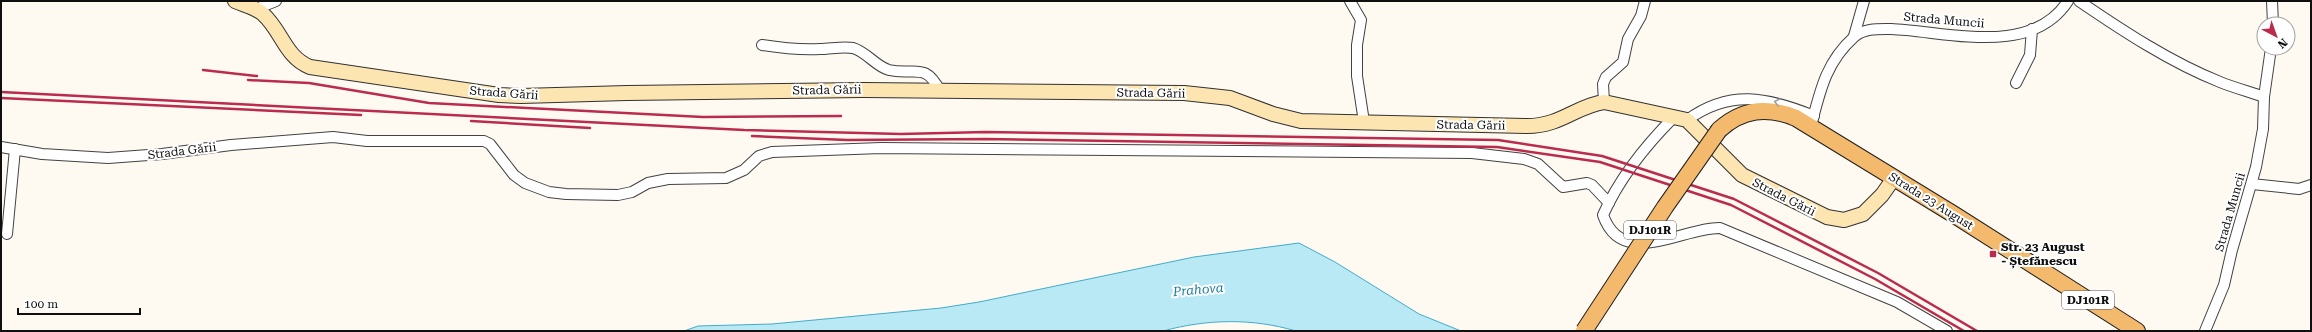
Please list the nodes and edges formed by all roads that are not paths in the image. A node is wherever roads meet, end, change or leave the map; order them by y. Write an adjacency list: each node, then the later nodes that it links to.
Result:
1 (235, 1): 9 (street)
2 (276, 1): 9 (street)
3 (1350, 1): 21 (street)
4 (1645, 1): 18 (street)
5 (1864, 1): 12 (street)
6 (2068, 1): 11 (street, Strada Muncii)
7 (2079, 1): 17 (street)
8 (2272, 1): 10 (street)
9 (256, 9): 16 (street, Strada Gării)
10 (2273, 16)
11 (2032, 29): 12 (street, Strada Muncii); 15 (street)
12 (1854, 36): 20 (street)
13 (762, 45): 16 (street)
14 (2270, 56): 17 (street, Strada Muncii)
15 (2016, 83)
16 (940, 91): 21 (street, Strada Gării)
17 (2264, 97): 25 (street, Strada Muncii)
18 (1604, 102): 19 (street, Strada Gării); 21 (street, Strada Gării)
19 (1681, 118): 20 (street, one-way to 19); 24 (street, Strada Gării); 27 (street)
20 (1812, 121): 24 (main road, Strada 23 August / DJ101R); 29 (main road, Strada 23 August / DJ101R, bridge)
21 (1364, 122)
22 (1, 147): 23 (street, Strada Gării)
23 (15, 149): 27 (street, Strada Gării); 28 (street)
24 (1894, 178): 31 (main road, Strada 23 August / DJ101R)
25 (2252, 184): 26 (street); 32 (street, Strada Muncii)
26 (2311, 185)
27 (1609, 203): 30 (street)
28 (7, 234)
29 (1584, 331)
30 (1948, 331)
31 (2137, 331)
32 (2205, 331)

